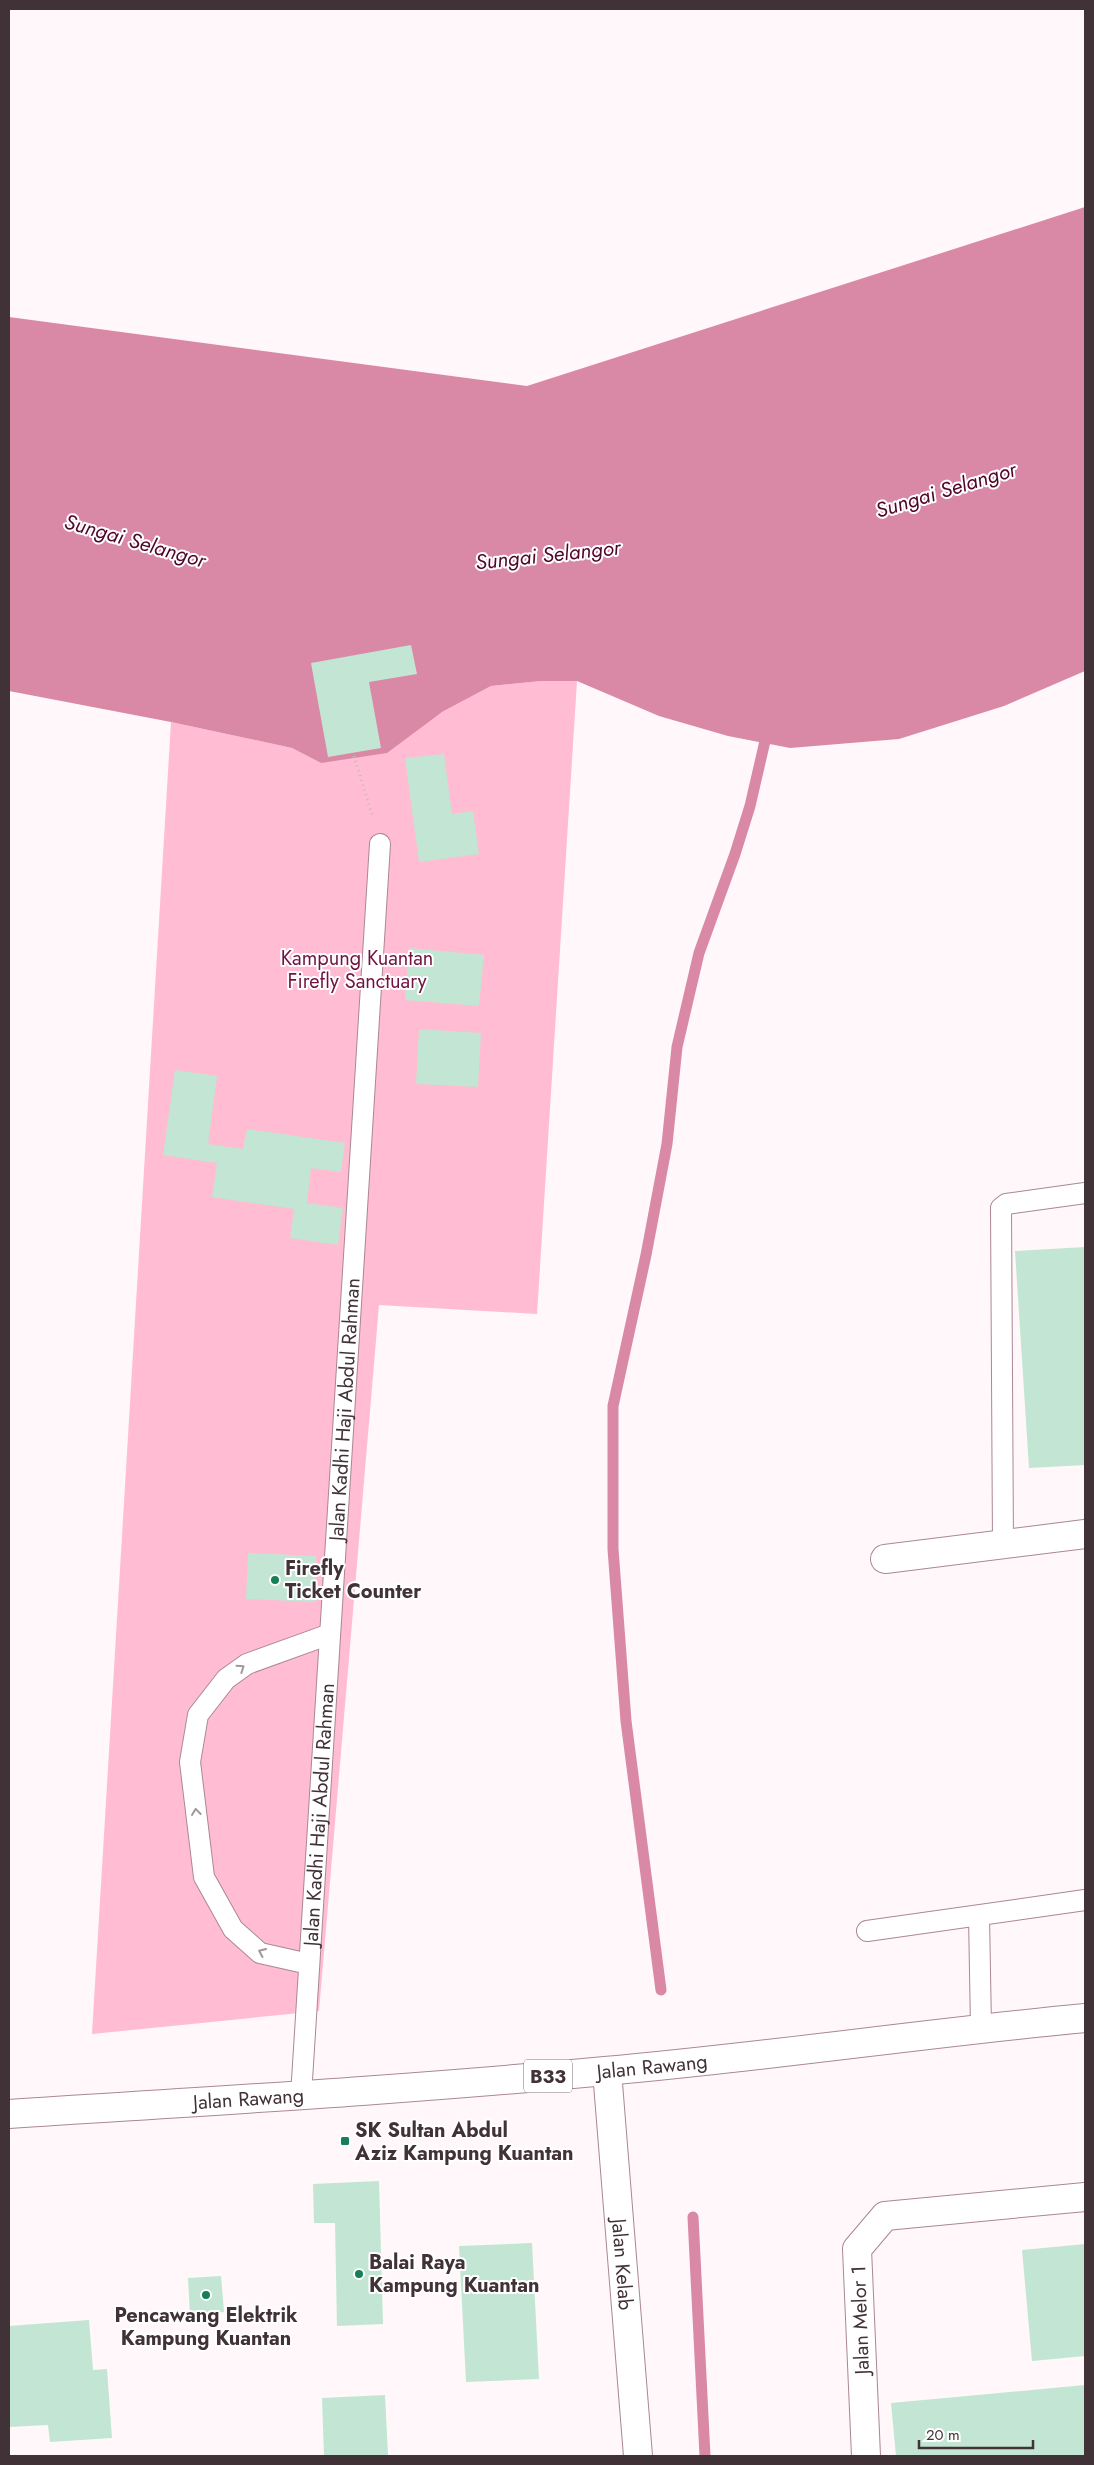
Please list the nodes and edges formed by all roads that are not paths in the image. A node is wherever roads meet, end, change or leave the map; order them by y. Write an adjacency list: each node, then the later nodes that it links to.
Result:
1 (380, 844): 6 (lane, Jalan Kadhi Haji Abdul Rahman)
2 (1085, 1193): 4 (lane)
3 (1085, 1534): 4 (main road)
4 (1003, 1544): 5 (main road)
5 (885, 1559)
6 (330, 1634): 10 (lane, Jalan Kadhi Haji Abdul Rahman); 10 (lane, one-way to 6)
7 (1085, 1900): 8 (lane)
8 (979, 1916): 9 (lane); 12 (lane)
9 (867, 1931)
10 (309, 1964): 14 (lane, Jalan Kadhi Haji Abdul Rahman)
11 (1085, 2018): 12 (main road, Jalan Rawang / B33)
12 (981, 2027): 13 (main road, Jalan Rawang / B33)
13 (607, 2071): 14 (main road, Jalan Rawang / B33); 17 (main road, Jalan Kelab)
14 (301, 2096): 15 (main road, Jalan Rawang / B33)
15 (9, 2114)
16 (1085, 2197): 18 (main road, Jalan Melor 1)
17 (638, 2456)
18 (866, 2456)

